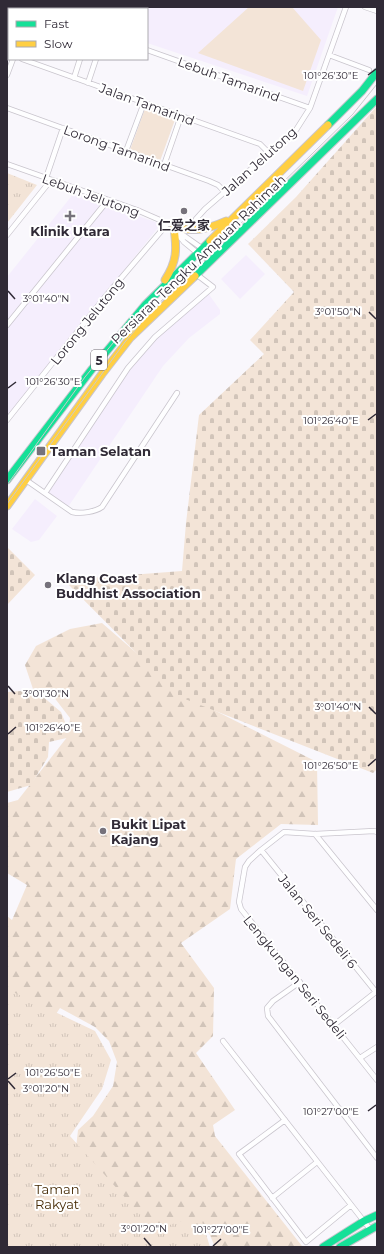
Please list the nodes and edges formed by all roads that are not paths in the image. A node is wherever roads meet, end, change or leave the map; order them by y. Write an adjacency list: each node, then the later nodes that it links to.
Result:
1 (346, 7): 5 (street, Jalan Jelutong)
2 (365, 7): 3 (street)
3 (377, 11)
4 (148, 50): 18 (street, Lebuh Tamarind)
5 (330, 55): 10 (street); 18 (street, Jalan Jelutong)
6 (13, 60): 12 (street)
7 (25, 60): 13 (street, Jalan Tamarind)
8 (80, 60): 13 (street)
9 (96, 60): 14 (street)
10 (369, 70)
11 (377, 72): 28 (main road, Persiaran Tengku Ampuan Rahimah / 5)
12 (7, 76)
13 (74, 78): 14 (street, Jalan Tamarind)
14 (88, 83): 16 (street, Jalan Tamarind)
15 (377, 99): 33 (main road, Persiaran Tengku Ampuan Rahimah / 5)
16 (144, 103): 19 (street, Jalan Tamarind); 21 (street)
17 (7, 108): 20 (street, Lorong Tamarind)
18 (310, 108): 22 (street, Jalan Jelutong)
19 (181, 116): 22 (street, Jalan Tamarind); 24 (street)
20 (63, 128): 21 (street, Lorong Tamarind); 25 (street)
21 (126, 151): 24 (street, Lorong Tamarind)
22 (269, 154): 26 (street, Jalan Jelutong)
23 (7, 164): 25 (street, Lebuh Jelutong)
24 (164, 165): 26 (street, Lorong Tamarind)
25 (49, 179): 27 (street, Lebuh Jelutong); 32 (street)
26 (225, 192): 29 (street, Jalan Jelutong)
27 (108, 200): 30 (street, Lebuh Jelutong); 37 (street)
28 (232, 218): 31 (main road); 34 (main road, Persiaran Tengku Ampuan Rahimah / 5)
29 (196, 219)
30 (168, 223): 31 (street, Lebuh Jelutong); 39 (street, Lorong Jelutong)
31 (174, 228): 34 (street, Lebuh Jelutong); 36 (main road)
32 (7, 235)
33 (227, 245): 34 (street); 35 (main road, Persiaran Tengku Ampuan Rahimah / 5)
34 (200, 251): 35 (street); 36 (main road, Persiaran Tengku Ampuan Rahimah / 5)
35 (198, 272): 41 (main road, Persiaran Tengku Ampuan Rahimah / 5); 42 (street)
36 (145, 305): 40 (main road, Persiaran Tengku Ampuan Rahimah / 5)
37 (7, 325)
38 (177, 393): 42 (street)
39 (7, 420)
40 (7, 480)
41 (26, 480): 42 (street); 43 (main road, Persiaran Tengku Ampuan Rahimah / 5)
42 (45, 494)
43 (7, 506)
44 (377, 832): 45 (street, Lengkungan Seri Sedeli)
45 (315, 834): 46 (street, Lengkungan Seri Sedeli); 47 (street)
46 (261, 850): 48 (street, Lengkungan Seri Sedeli); 49 (street, Jalan Seri Sedeli 6)
47 (377, 910)
48 (300, 982): 50 (street, Lengkungan Seri Sedeli); 56 (street)
49 (376, 992): 50 (street)
50 (334, 1025): 53 (street, Lengkungan Seri Sedeli)
51 (223, 1041): 55 (street)
52 (377, 1047): 53 (street)
53 (360, 1058): 54 (street, Lengkungan Seri Sedeli)
54 (377, 1080)
55 (285, 1120): 57 (street); 58 (street)
56 (377, 1158)
57 (317, 1162): 58 (street); 59 (street)
58 (272, 1198): 59 (street)
59 (351, 1205): 61 (street)
60 (377, 1215): 61 (main road)
61 (364, 1221): 63 (street); 64 (main road)
62 (377, 1226): 63 (main road)
63 (370, 1229): 65 (main road)
64 (324, 1247)
65 (340, 1247)

